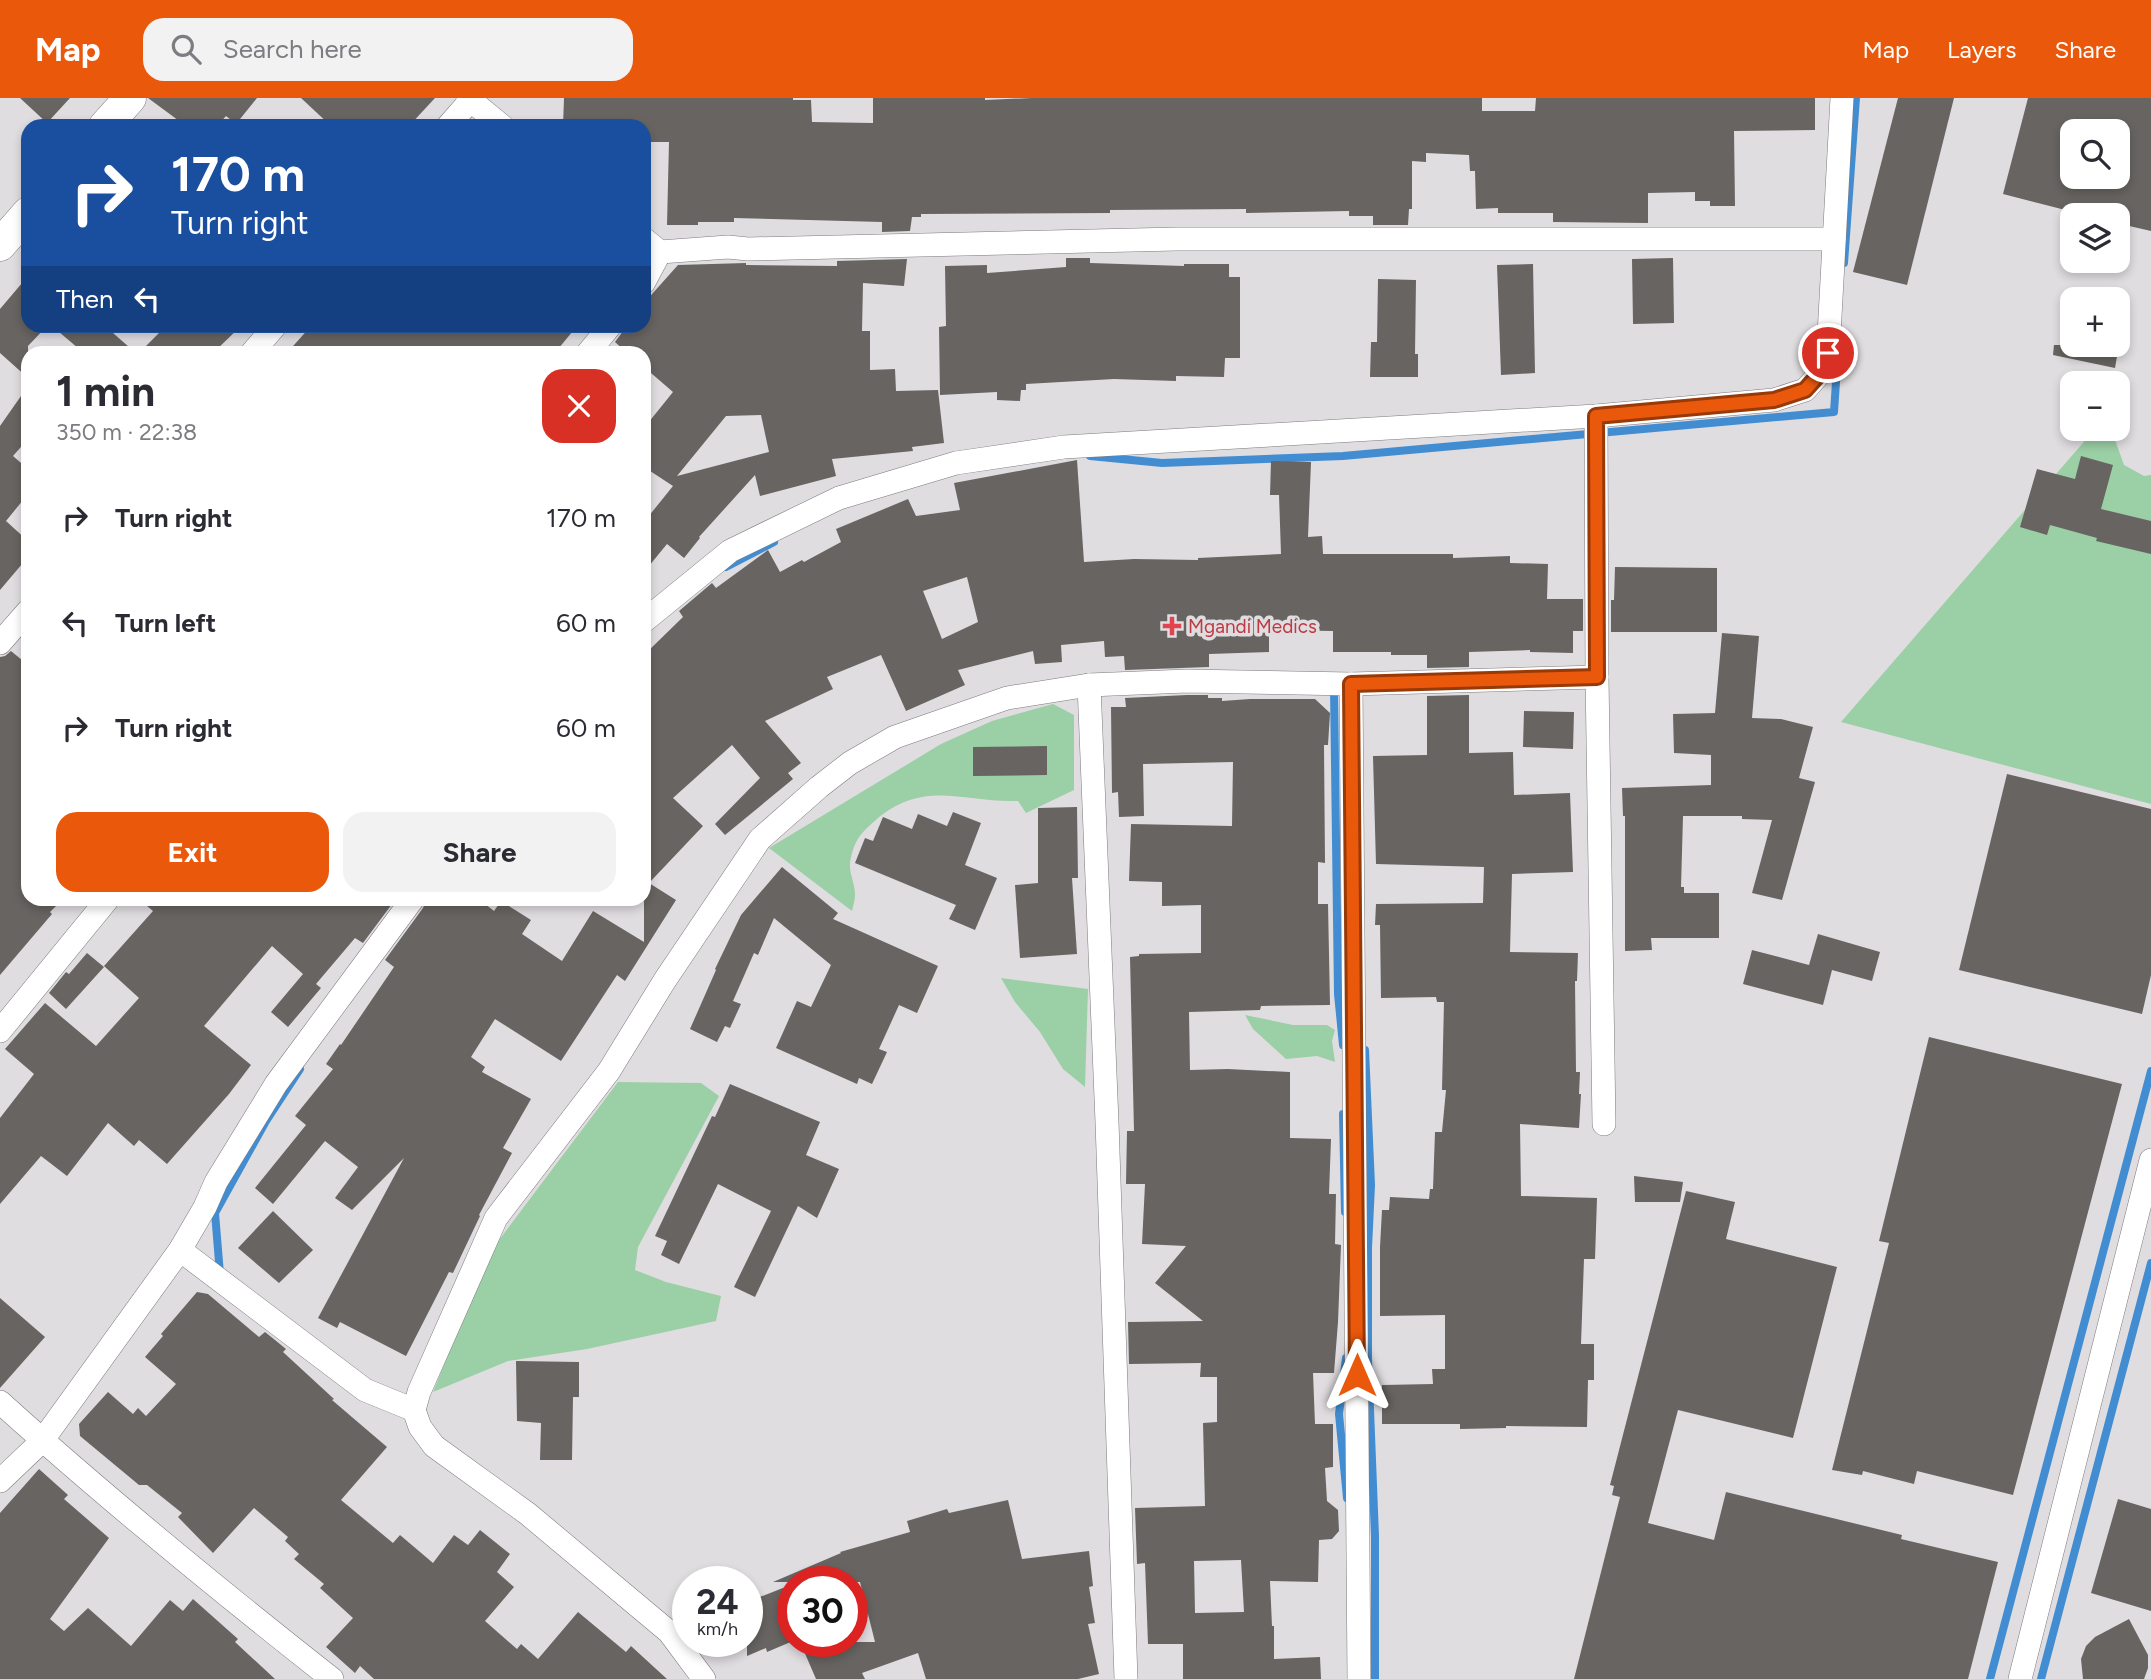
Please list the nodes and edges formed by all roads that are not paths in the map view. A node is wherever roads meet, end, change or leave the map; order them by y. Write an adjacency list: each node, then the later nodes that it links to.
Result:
1 (130, 98): 4 (street)
2 (1842, 98): 8 (street)
3 (469, 99): 5 (street); 6 (street)
4 (112, 119)
5 (453, 119)
6 (493, 119)
7 (21, 221): 9 (street)
8 (1834, 239): 10 (street); 11 (street)
9 (0, 245)
10 (652, 246)
11 (1596, 416): 12 (street); 15 (street)
12 (651, 615)
13 (21, 619): 14 (street)
14 (0, 643)
15 (1597, 677): 16 (street); 21 (street)
16 (1351, 684): 17 (street); 31 (street)
17 (1089, 685): 25 (street); 30 (street)
18 (102, 906): 20 (street)
19 (408, 906): 23 (street)
20 (0, 1031)
21 (1604, 1124)
22 (2151, 1160): 32 (street)
23 (180, 1250): 25 (street); 26 (street)
24 (0, 1402): 26 (street)
25 (414, 1410): 29 (street)
26 (42, 1441): 27 (street); 28 (street)
27 (0, 1481)
28 (332, 1679)
29 (704, 1679)
30 (1126, 1679)
31 (1359, 1679)
32 (2020, 1679)

